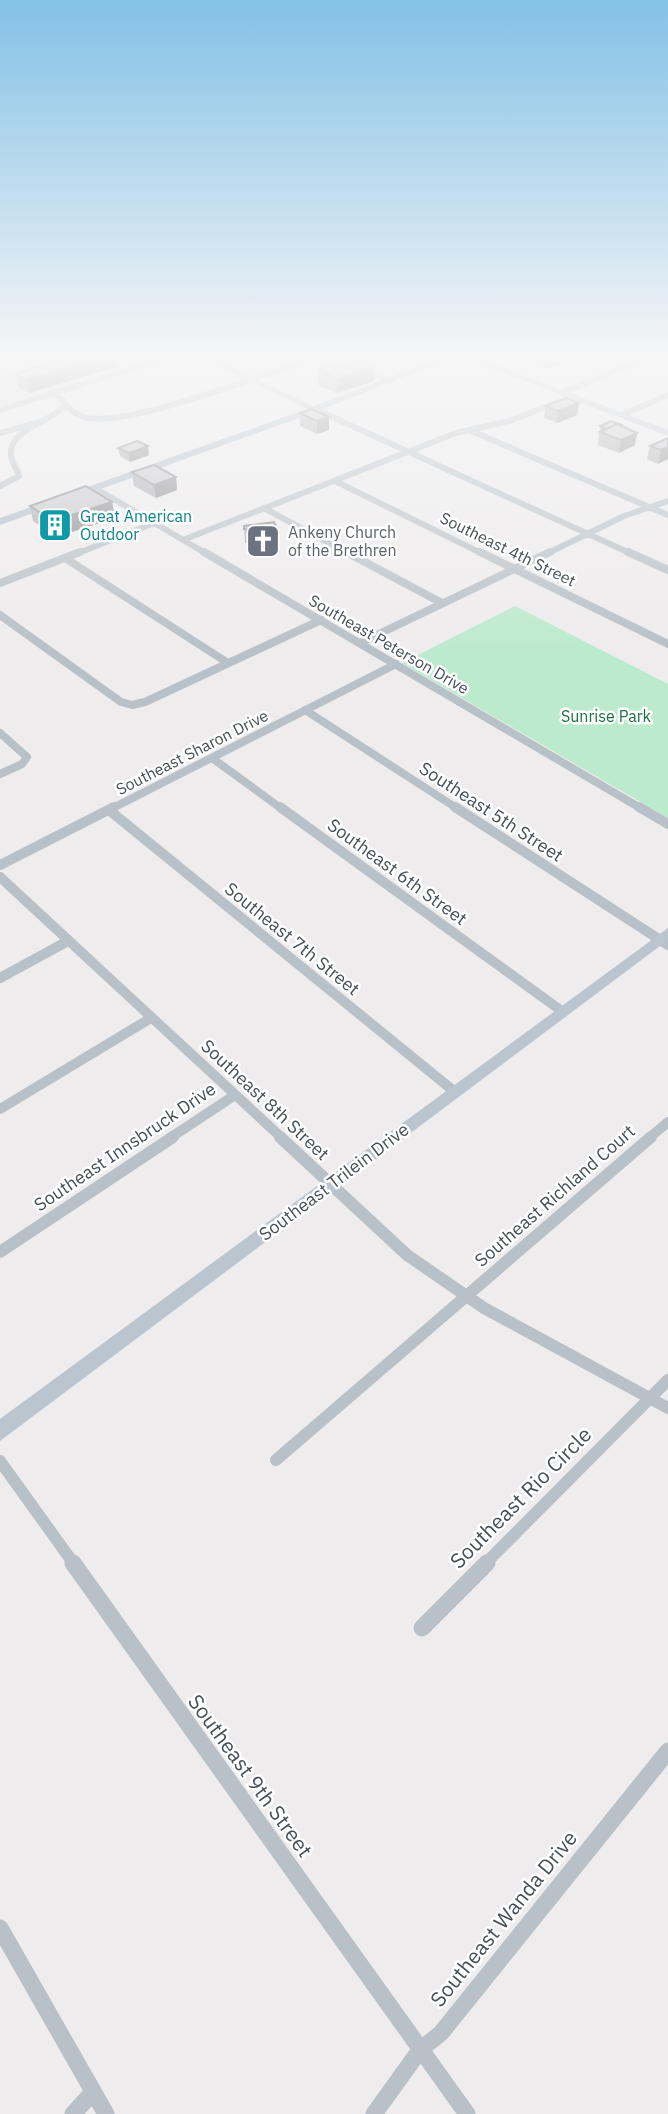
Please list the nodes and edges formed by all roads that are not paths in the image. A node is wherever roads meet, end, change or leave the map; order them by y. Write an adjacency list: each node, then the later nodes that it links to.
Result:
1 (10, 454): 7 (street)
2 (191, 454): 8 (main road)
3 (404, 454): 6 (street)
4 (412, 454): 15 (street)
5 (525, 454): 10 (street)
6 (335, 481): 11 (street); 18 (street, Southeast 4th Street)
7 (0, 486)
8 (95, 488): 13 (main road); 14 (street, Southeast Peterson Drive)
9 (668, 501): 10 (street)
10 (648, 506): 12 (street); 15 (street)
11 (264, 508): 16 (street); 21 (street)
12 (668, 515)
13 (0, 522)
14 (154, 523): 16 (street, Southeast Peterson Drive); 17 (street)
15 (587, 533): 18 (street); 19 (street)
16 (183, 540): 23 (street, Southeast Peterson Drive)
17 (65, 558): 20 (street); 26 (street)
18 (514, 568): 21 (street); 25 (street, Southeast 4th Street)
19 (668, 570)
20 (0, 583)
21 (442, 603): 24 (street)
22 (0, 615): 26 (street)
23 (321, 620): 24 (street, Southeast Peterson Drive); 26 (street)
24 (360, 643): 27 (street, Southeast Peterson Drive)
25 (668, 644)
26 (228, 663)
27 (396, 664): 28 (street, Southeast Sharon Drive); 33 (street, Southeast Peterson Drive)
28 (305, 710): 30 (street, Southeast Sharon Drive); 36 (street, Southeast 5th Street)
29 (0, 733): 31 (street)
30 (212, 758): 32 (street, Southeast Sharon Drive); 39 (street, Southeast 6th Street)
31 (0, 774)
32 (109, 810): 34 (street, Southeast Sharon Drive); 41 (street, Southeast 7th Street)
33 (668, 824)
34 (0, 865)
35 (0, 877): 37 (street, Southeast 8th Street)
36 (665, 939): 39 (street, Southeast Trilein Drive)
37 (68, 941): 38 (street); 40 (street, Southeast 8th Street)
38 (0, 978)
39 (563, 1012): 41 (street, Southeast Trilein Drive)
40 (151, 1018): 42 (street, Southeast 8th Street); 43 (street)
41 (455, 1092): 45 (street, Southeast Trilein Drive)
42 (235, 1096): 45 (street, Southeast 8th Street); 46 (street, Southeast Innsbruck Drive)
43 (0, 1109)
44 (668, 1122): 47 (street, Southeast Richland Court)
45 (331, 1185): 47 (street, Southeast 8th Street); 51 (street, Southeast Trilein Drive)
46 (0, 1252)
47 (466, 1296): 49 (street, Southeast 8th Street); 52 (street, Southeast Richland Court)
48 (668, 1380): 49 (street)
49 (650, 1398): 50 (street, Southeast 8th Street); 54 (street, Southeast Rio Circle)
50 (668, 1408)
51 (0, 1431)
52 (276, 1460)
53 (0, 1461): 57 (street, Southeast 9th Street)
54 (422, 1628)
55 (668, 1751): 57 (street, Southeast Wanda Drive)
56 (0, 1927): 58 (street)
57 (420, 2050): 61 (street, Southeast Wanda Drive); 62 (street, Southeast 9th Street)
58 (93, 2092): 59 (street); 60 (street)
59 (73, 2114)
60 (106, 2114)
61 (374, 2114)
62 (467, 2114)

